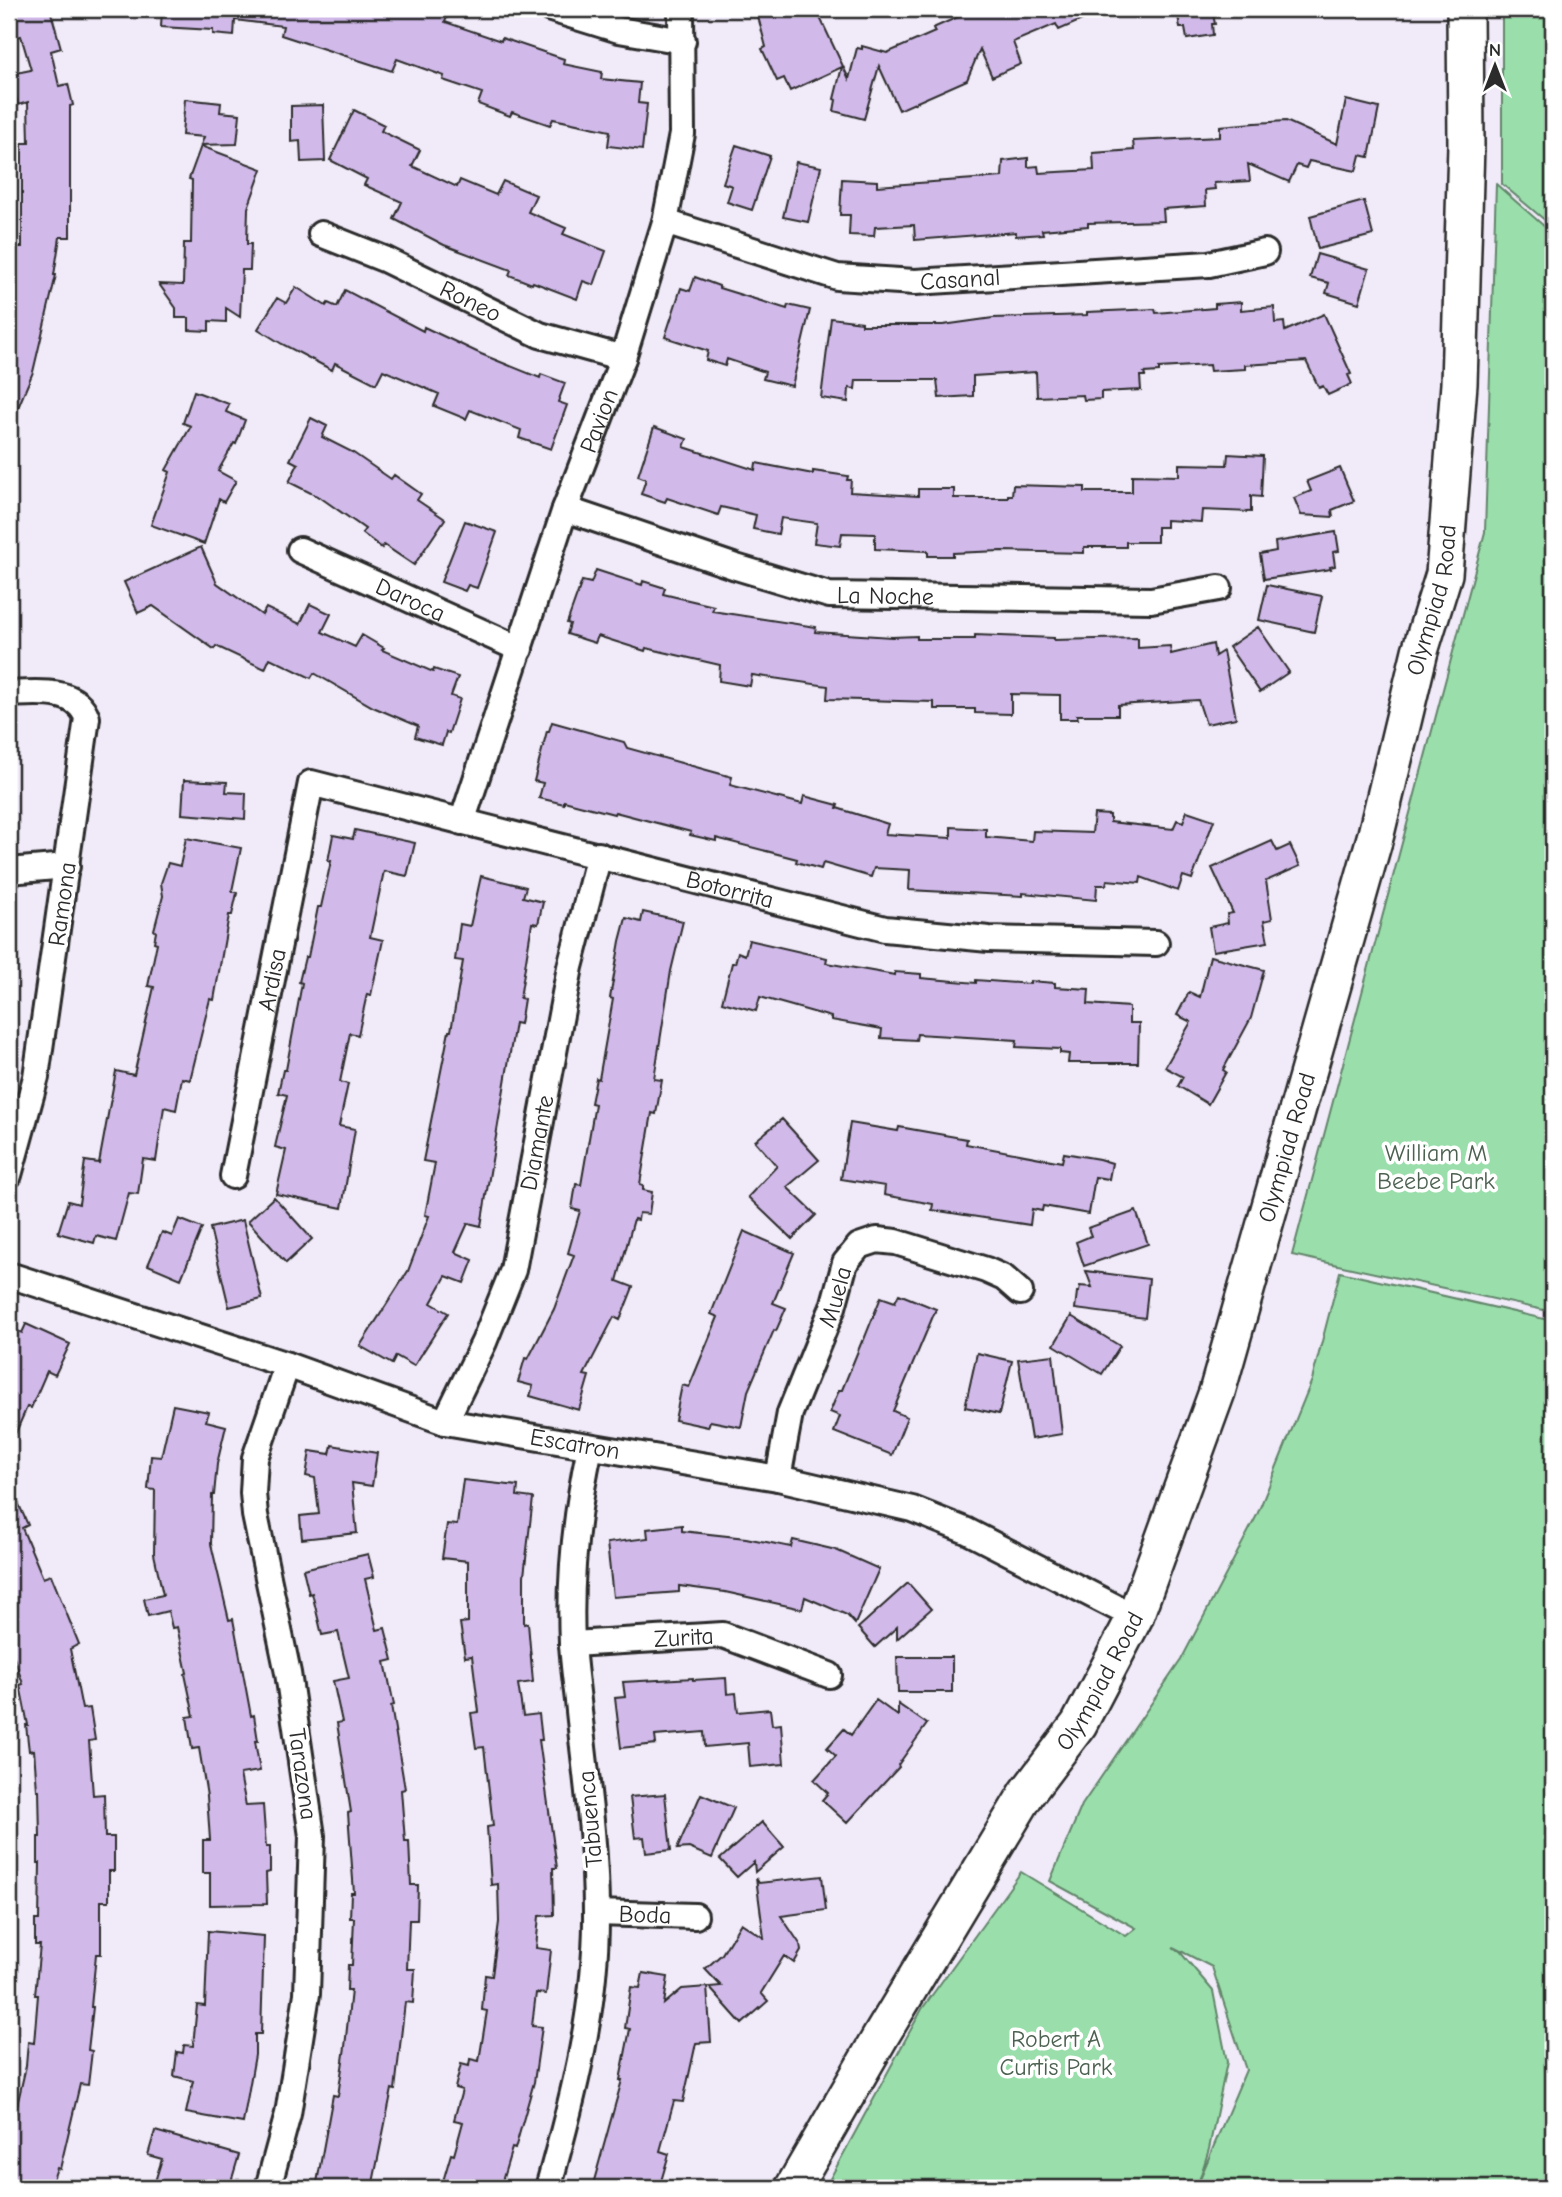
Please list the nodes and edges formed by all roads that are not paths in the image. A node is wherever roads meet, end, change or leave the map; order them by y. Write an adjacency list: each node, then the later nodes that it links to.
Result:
1 (551, 9): 4 (street)
2 (681, 9): 4 (street, Pavion)
3 (1465, 9): 28 (main road, Olympiad Road)
4 (683, 41): 5 (street, Pavion)
5 (664, 222): 7 (street, Casanal); 8 (street, Pavion)
6 (321, 234): 8 (street, Roneo)
7 (1265, 252)
8 (624, 358): 9 (street, Pavion)
9 (565, 509): 11 (street, La Noche); 12 (street, Pavion)
10 (300, 550): 12 (street, Daroca)
11 (1219, 588)
12 (520, 649): 15 (street, Pavion)
13 (9, 694): 17 (street, Ramona)
14 (311, 783): 15 (street, Botorrita); 21 (street, Ardisa)
15 (462, 822): 16 (street, Botorrita)
16 (599, 855): 19 (street, Botorrita); 25 (street, Diamante)
17 (68, 866): 18 (street); 20 (street, Ramona)
18 (9, 871)
19 (1156, 943)
20 (9, 1175)
21 (233, 1176)
22 (9, 1275): 24 (street, Escatron)
23 (1020, 1292): 27 (street, Muela)
24 (286, 1365): 25 (street, Escatron); 33 (street, Tarazona)
25 (445, 1422): 26 (street, Escatron)
26 (590, 1447): 27 (street, Escatron); 29 (street, Tabuenca)
27 (778, 1478): 28 (street, Escatron)
28 (1135, 1617): 35 (main road, Olympiad Road)
29 (572, 1644): 30 (street, Zurita); 31 (street, Tabuenca)
30 (829, 1675)
31 (597, 1913): 32 (street, Boda); 34 (street, Tabuenca)
32 (695, 1916)
33 (268, 2188)
34 (548, 2188)
35 (793, 2188)

